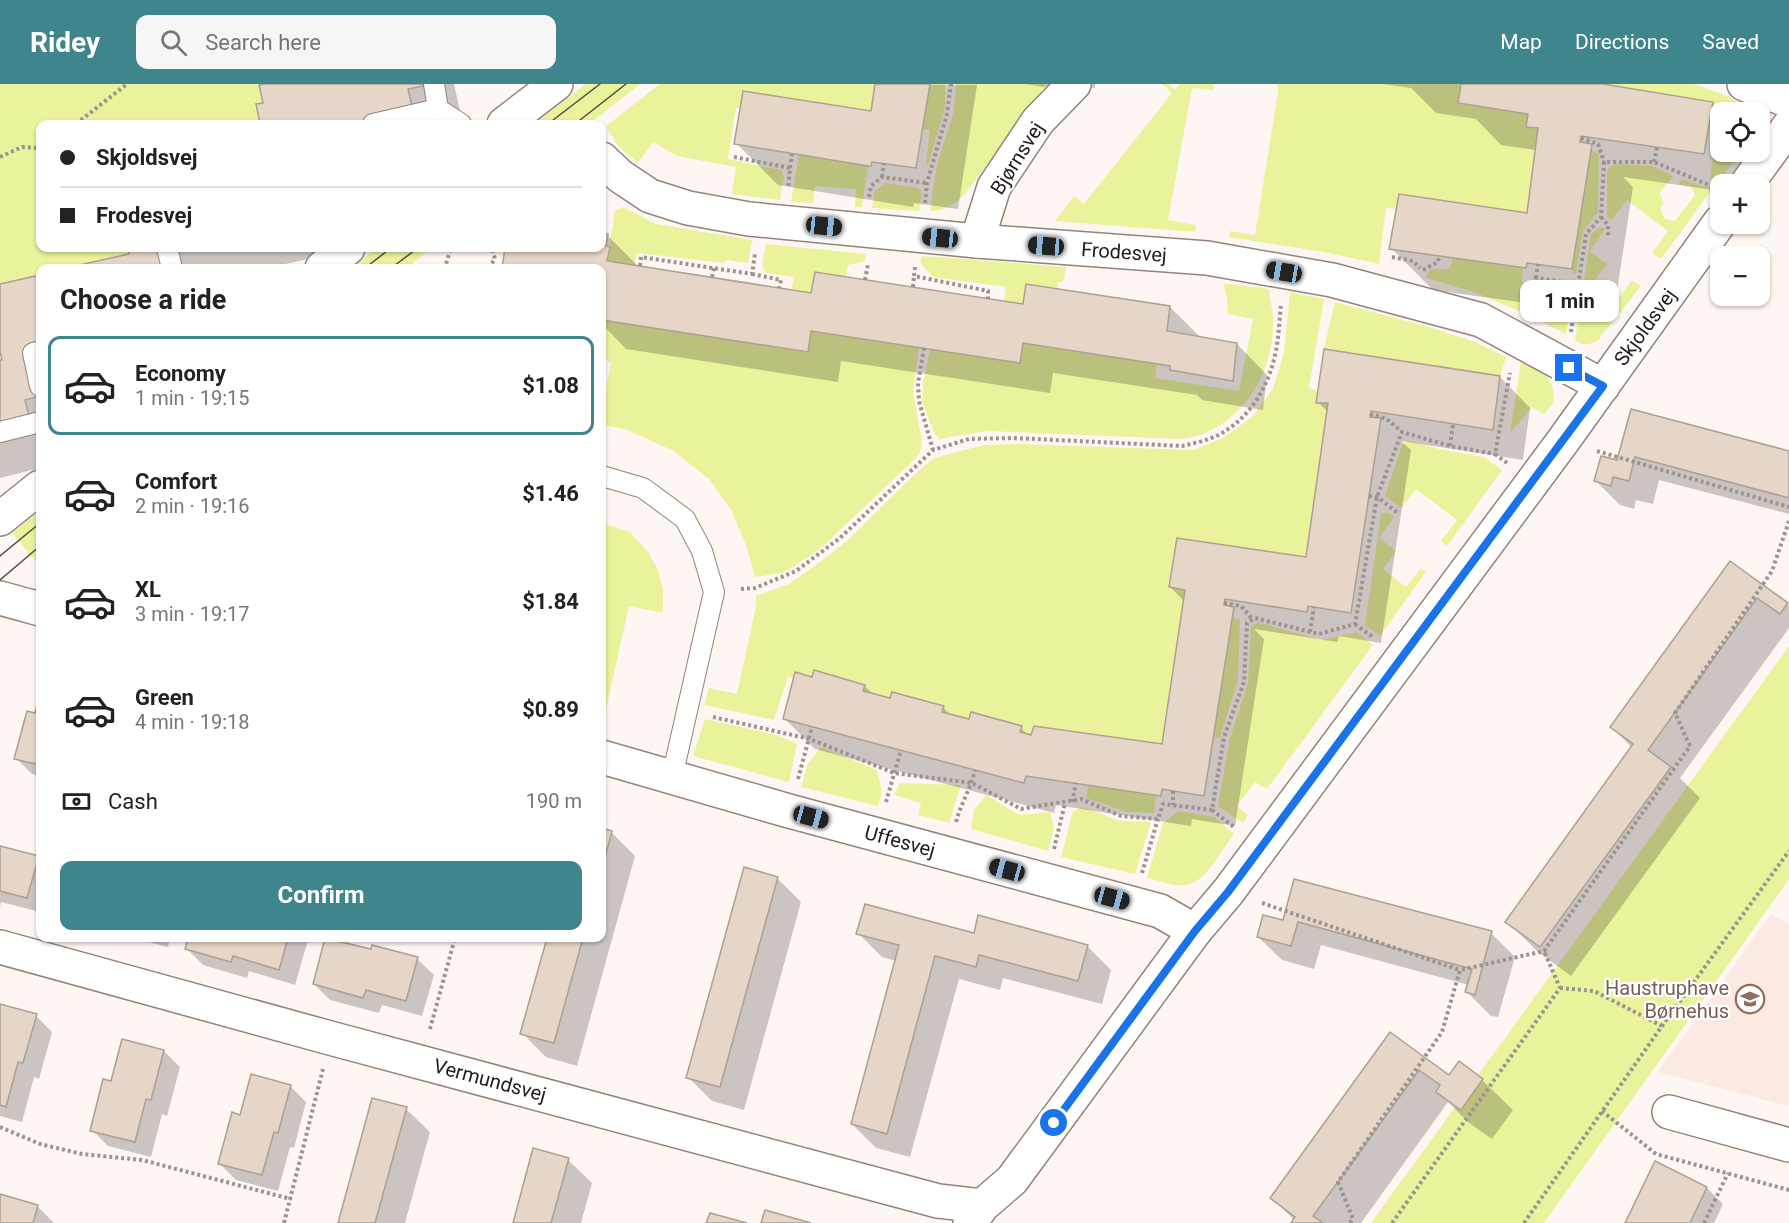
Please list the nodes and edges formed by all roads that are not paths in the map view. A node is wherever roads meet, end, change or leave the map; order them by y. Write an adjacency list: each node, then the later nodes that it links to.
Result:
1 (434, 84): 6 (lane)
2 (556, 84): 9 (street)
3 (1074, 84): 14 (street, Bjørnsvej)
4 (1744, 84): 5 (street)
5 (1789, 100)
6 (438, 109): 7 (lane); 8 (lane)
7 (390, 120)
8 (455, 120)
9 (509, 120)
10 (1789, 126): 12 (street)
11 (606, 163): 14 (street, Frodesvej)
12 (1754, 174)
13 (1711, 234): 19 (street, Skjoldsvej)
14 (977, 241): 19 (street, Frodesvej)
15 (343, 252): 16 (street)
16 (326, 264)
17 (36, 352): 18 (lane)
18 (36, 367)
19 (1603, 386): 29 (street, Skjoldsvej)
20 (36, 423): 21 (lane)
21 (0, 432)
22 (606, 477): 28 (lane)
23 (36, 490): 24 (street)
24 (0, 519)
25 (0, 598): 26 (street)
26 (36, 608)
27 (606, 758): 28 (street, Uffesvej)
28 (672, 777): 29 (street, Uffesvej)
29 (1195, 931): 33 (street, Skjoldsvej)
30 (0, 947): 33 (street, Vermundsvej)
31 (1669, 1112): 32 (street)
32 (1789, 1145)
33 (976, 1214)

